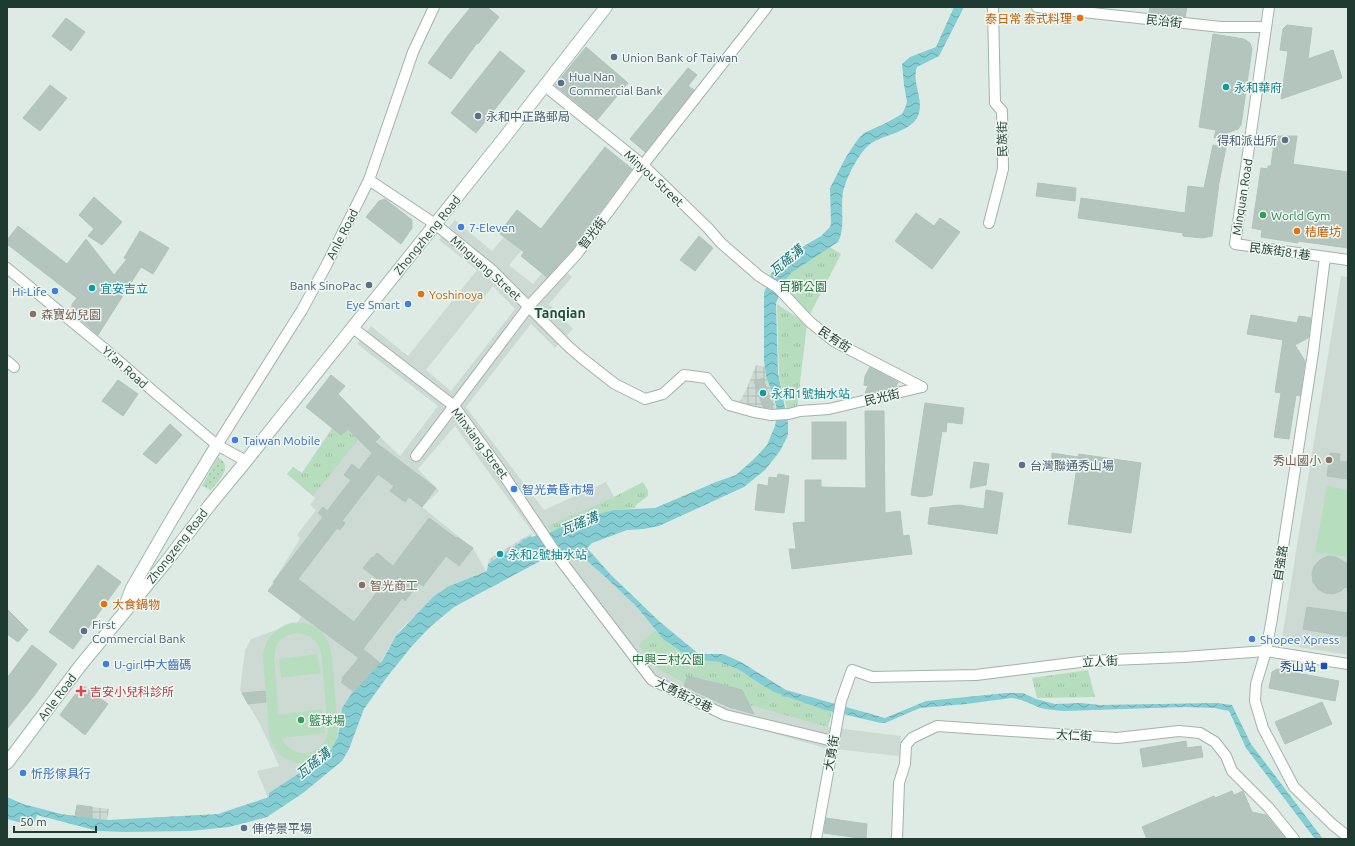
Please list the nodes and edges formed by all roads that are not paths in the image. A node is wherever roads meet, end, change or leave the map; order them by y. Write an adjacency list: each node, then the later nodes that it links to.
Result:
1 (434, 7): 10 (street, Anle Road)
2 (606, 7): 8 (street, Zhongzheng Road)
3 (767, 7): 9 (street, 智光街)
4 (993, 7): 11 (street, 民族街)
5 (1037, 7): 7 (street, 民治街)
6 (1269, 7): 7 (street, Minquan Road)
7 (1266, 27): 13 (street, Minquan Road)
8 (545, 86): 9 (street, Minyou Street); 12 (street, Zhongzheng Road)
9 (643, 165): 17 (street, Minyou Street); 18 (street, 智光街)
10 (369, 180): 12 (street, Minguang Street); 23 (street, Anle Road)
11 (989, 223)
12 (435, 224): 18 (street, Minguang Street); 19 (street, Zhongzheng Road)
13 (1235, 244): 14 (street, 民族街81巷)
14 (1325, 257): 15 (street, 民族街81巷); 29 (street, 自強路)
15 (1348, 260)
16 (7, 268): 23 (street, Yi'an Road)
17 (759, 276): 20 (street, 民有街)
18 (529, 306): 21 (street, 智光街); 22 (street, Minguang Street)
19 (352, 328): 21 (street, Minxiang Street); 25 (street, Zhongzheng Road)
20 (922, 387): 22 (street, 民光街)
21 (454, 406): 24 (street, 智光街); 26 (street, Minxiang Street)
22 (771, 415)
23 (217, 445): 25 (street, Yi'an Road); 27 (street)
24 (416, 456)
25 (246, 461): 27 (street, Zhongzeng Road)
26 (538, 525): 32 (street, 大勇街29巷)
27 (121, 616): 28 (street, Zhongzeng Road)
28 (108, 632): 33 (street, Anle Road)
29 (1266, 651): 30 (street, 立人街); 31 (street, 立人街); 34 (street, 自強路)
30 (1348, 664)
31 (852, 670): 32 (street, 大勇街)
32 (833, 742): 35 (street, 大勇街)
33 (7, 763)
34 (1348, 837)
35 (816, 839)
36 (898, 839): 37 (street, 大仁街)
37 (1294, 839)

